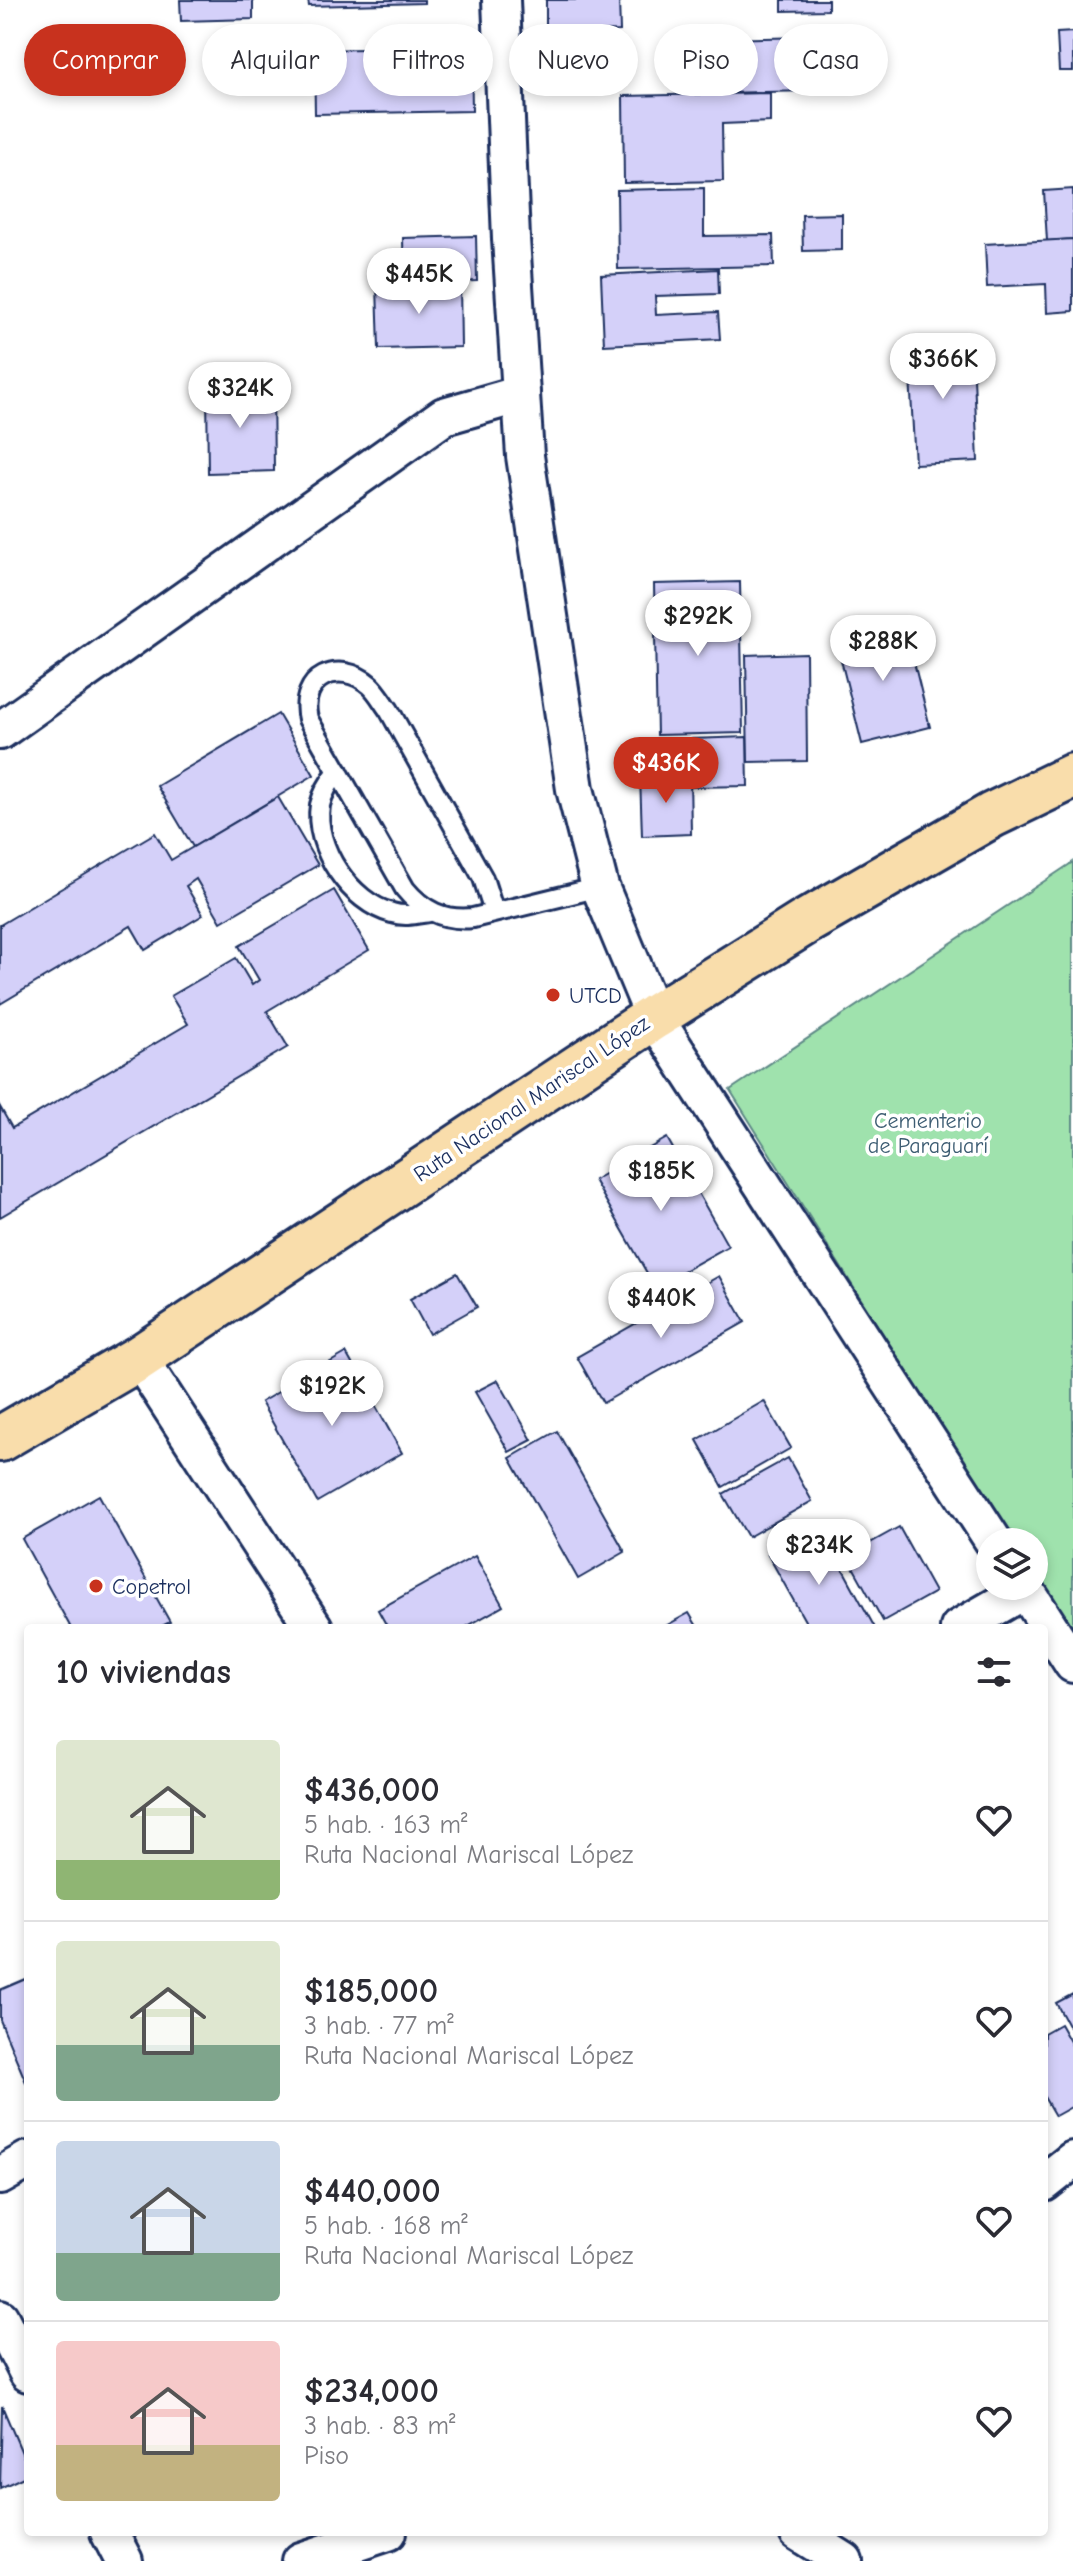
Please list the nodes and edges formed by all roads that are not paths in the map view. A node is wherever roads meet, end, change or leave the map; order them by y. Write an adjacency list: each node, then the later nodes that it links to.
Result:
1 (501, 0): 2 (street)
2 (521, 394): 3 (street); 6 (street)
3 (0, 731)
4 (338, 771): 7 (lane); 7 (lane); 8 (lane)
5 (1073, 776): 9 (highway, Ruta Nacional Mariscal López)
6 (600, 887): 8 (lane); 9 (street)
7 (429, 912): 8 (lane)
8 (494, 912)
9 (654, 1017): 10 (highway, Ruta Nacional Mariscal López); 12 (street)
10 (139, 1358): 11 (highway, Ruta Nacional Mariscal López); 15 (street)
11 (0, 1439)
12 (985, 1528)
13 (1004, 1600): 16 (street)
14 (1032, 1600): 17 (street)
15 (311, 1624)
16 (966, 1624)
17 (1047, 1624)
18 (1048, 1625): 19 (street)
19 (1073, 1664)
20 (1073, 2160): 23 (street)
21 (24, 2162): 22 (street)
22 (0, 2176)
23 (1048, 2180)
24 (0, 2318): 25 (street)
25 (24, 2365)
26 (111, 2536): 29 (street)
27 (376, 2536): 30 (street)
28 (804, 2536): 31 (street)
29 (124, 2561)
30 (301, 2561)
31 (844, 2561)

